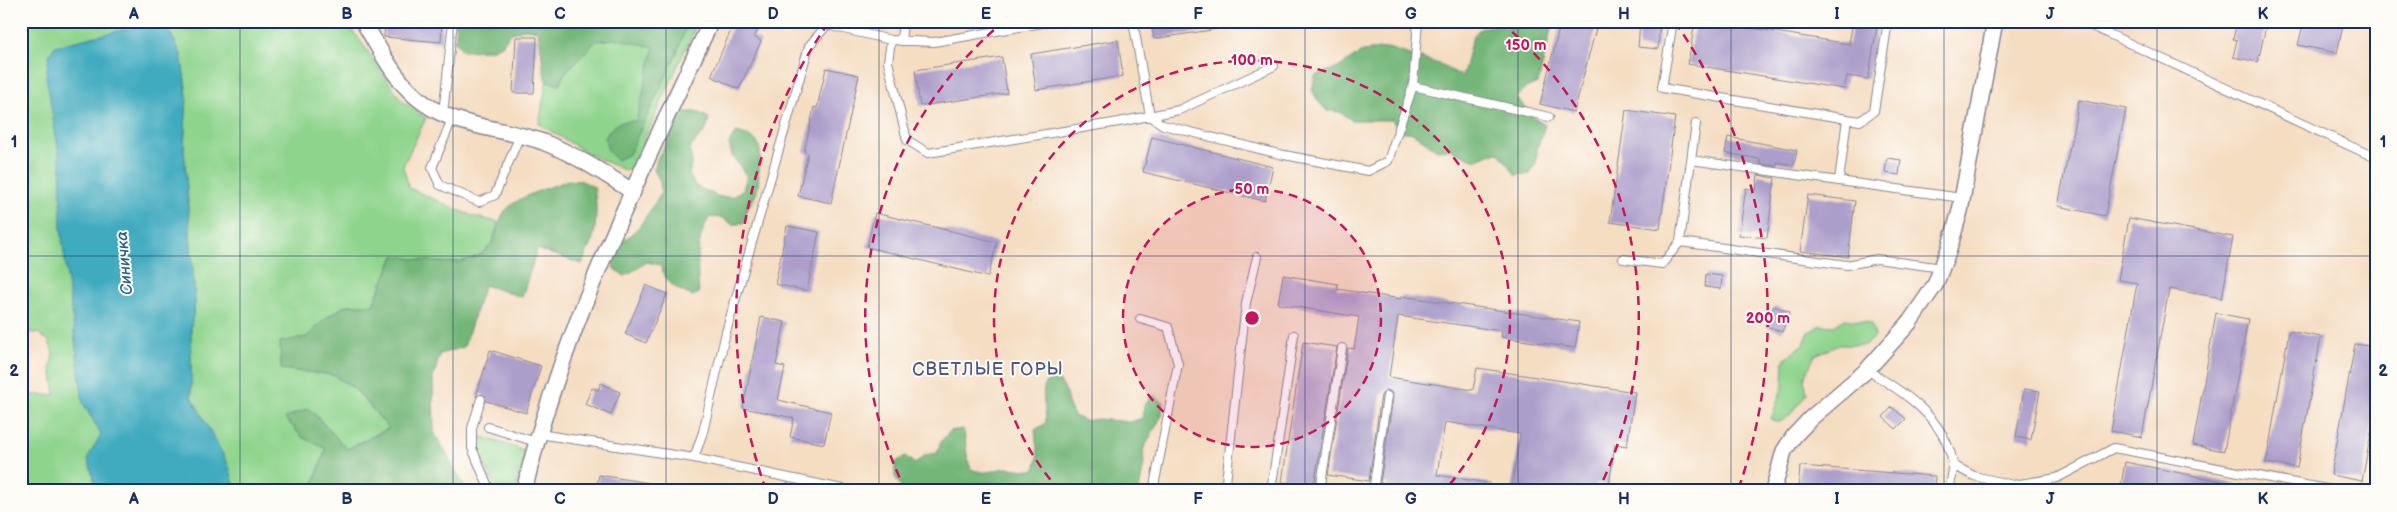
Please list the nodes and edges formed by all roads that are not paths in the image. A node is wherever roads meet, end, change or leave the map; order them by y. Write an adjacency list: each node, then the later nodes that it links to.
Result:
1 (363, 21): 18 (street)
2 (453, 21): 18 (lane)
3 (711, 21): 26 (street)
4 (903, 21): 14 (lane)
5 (1054, 21): 14 (lane)
6 (1133, 21): 17 (lane)
7 (1418, 21): 16 (lane)
8 (1673, 21): 20 (lane)
9 (1888, 21): 20 (lane)
10 (1995, 21): 27 (street)
11 (2081, 21): 23 (lane)
12 (825, 23): 13 (lane); 40 (lane)
13 (891, 40): 14 (lane); 17 (lane)
14 (901, 40)
15 (1274, 66): 17 (lane)
16 (1413, 86): 17 (lane); 19 (lane)
17 (1150, 116)
18 (448, 117): 22 (street); 22 (lane)
19 (1549, 117)
20 (1847, 119): 25 (lane)
21 (1696, 123): 24 (lane)
22 (520, 135): 26 (street)
23 (2376, 158)
24 (1691, 160): 25 (lane); 28 (lane)
25 (1839, 180): 27 (lane)
26 (632, 192): 39 (street)
27 (1962, 198): 31 (street)
28 (1680, 242): 30 (lane); 31 (lane)
29 (1257, 257): 46 (lane)
30 (1623, 259)
31 (1942, 268): 35 (street)
32 (1140, 319): 45 (lane)
33 (1294, 336): 47 (lane)
34 (1342, 348): 48 (lane)
35 (1867, 370): 41 (lane); 50 (street)
36 (1387, 396): 49 (lane)
37 (481, 399): 42 (lane)
38 (488, 427): 39 (lane)
39 (537, 438): 40 (lane); 43 (street)
40 (694, 458): 44 (lane)
41 (1953, 465): 51 (lane); 52 (lane)
42 (490, 491)
43 (524, 491)
44 (852, 491)
45 (1153, 491)
46 (1225, 491)
47 (1271, 491)
48 (1320, 491)
49 (1373, 491)
50 (1773, 491)
51 (1949, 491)
52 (2337, 491)

